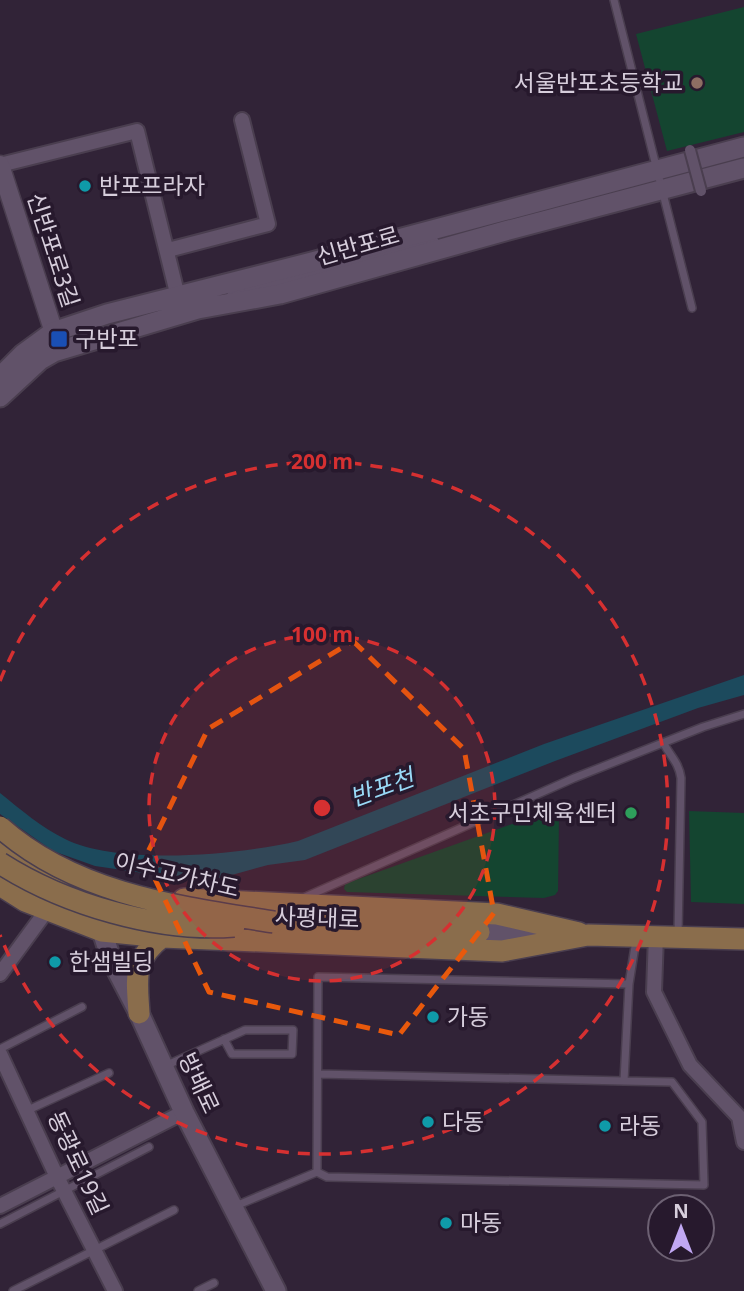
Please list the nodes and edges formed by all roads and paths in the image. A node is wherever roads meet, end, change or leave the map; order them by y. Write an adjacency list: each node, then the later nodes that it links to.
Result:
1 (614, 0): 9 (lane)
2 (242, 120): 15 (street)
3 (744, 147): 9 (main road, 신반포로)
4 (690, 150): 10 (street, bridge)
5 (744, 154): 9 (lane)
6 (744, 160): 9 (lane)
7 (0, 165): 15 (street); 18 (street, 신반포로3길)
8 (744, 168): 9 (main road, 신반포로)
9 (660, 180): 11 (lane); 12 (main road, 신반포로); 13 (main road, 신반포로); 14 (lane); 17 (lane)
10 (701, 191)
11 (518, 216): 12 (lane); 16 (lane)
12 (471, 219): 16 (main road, 신반포로)
13 (489, 235): 14 (lane); 16 (main road, 신반포로)
14 (456, 236): 16 (lane)
15 (168, 250): 16 (street)
16 (187, 300): 18 (main road, 신반포로)
17 (692, 308)
18 (56, 341): 19 (main road, 신반포로); 20 (main road, 신반포로)
19 (0, 377)
20 (0, 397)
21 (744, 714): 22 (lane, 사평대로)
22 (664, 744): 30 (lane, 사평대로); 37 (lane)
23 (0, 827): 32 (main road, 이수고가차도, bridge)
24 (0, 848): 27 (main road, 사평대로)
25 (0, 863): 32 (main road, 이수고가차도, bridge)
26 (0, 885): 31 (main road, 사평대로)
27 (100, 889): 28 (main road, 사평대로); 33 (main road, 방배로)
28 (212, 901): 29 (main road); 30 (main road, 사평대로)
29 (187, 904): 33 (main road); 39 (main road)
30 (290, 904): 35 (main road, 사평대로)
31 (47, 910): 33 (main road, 사평대로); 41 (street)
32 (274, 922): 34 (main road, 이수고가차도)
33 (102, 927): 38 (main road, 사평대로); 44 (main road, 방배로)
34 (479, 932): 35 (street, 사평대로)
35 (588, 935): 36 (main road, 사평대로); 39 (main road, 사평대로)
36 (646, 935): 37 (main road, 사평대로); 42 (lane); 54 (street)
37 (678, 936): 40 (main road, 사평대로)
38 (162, 937): 39 (main road, 사평대로); 44 (main road)
39 (191, 939)
40 (744, 939)
41 (0, 974)
42 (629, 984): 50 (lane); 51 (lane)
43 (82, 1007): 46 (lane)
44 (139, 1013): 48 (main road, 방배로)
45 (223, 1040): 45 (lane); 48 (lane)
46 (0, 1049)
47 (0, 1054): 52 (street, 동광로19길)
48 (165, 1067): 53 (main road, 방배로)
49 (108, 1073): 52 (lane)
50 (318, 1074): 51 (lane); 56 (lane)
51 (624, 1081): 56 (lane)
52 (28, 1110): 57 (street, 동광로19길)
53 (184, 1112): 57 (street); 60 (main road, 방배로)
54 (744, 1142)
55 (149, 1147): 58 (lane)
56 (317, 1172): 60 (lane)
57 (57, 1177): 58 (street, 동광로19길); 59 (street)
58 (64, 1191): 62 (lane); 63 (street, 동광로19길)
59 (0, 1206)
60 (233, 1207): 68 (main road, 방배로)
61 (174, 1210): 63 (lane)
62 (0, 1224)
63 (94, 1250): 65 (lane); 66 (street, 동광로19길)
64 (214, 1283): 67 (lane)
65 (13, 1291)
66 (115, 1291)
67 (198, 1291)
68 (276, 1291)

